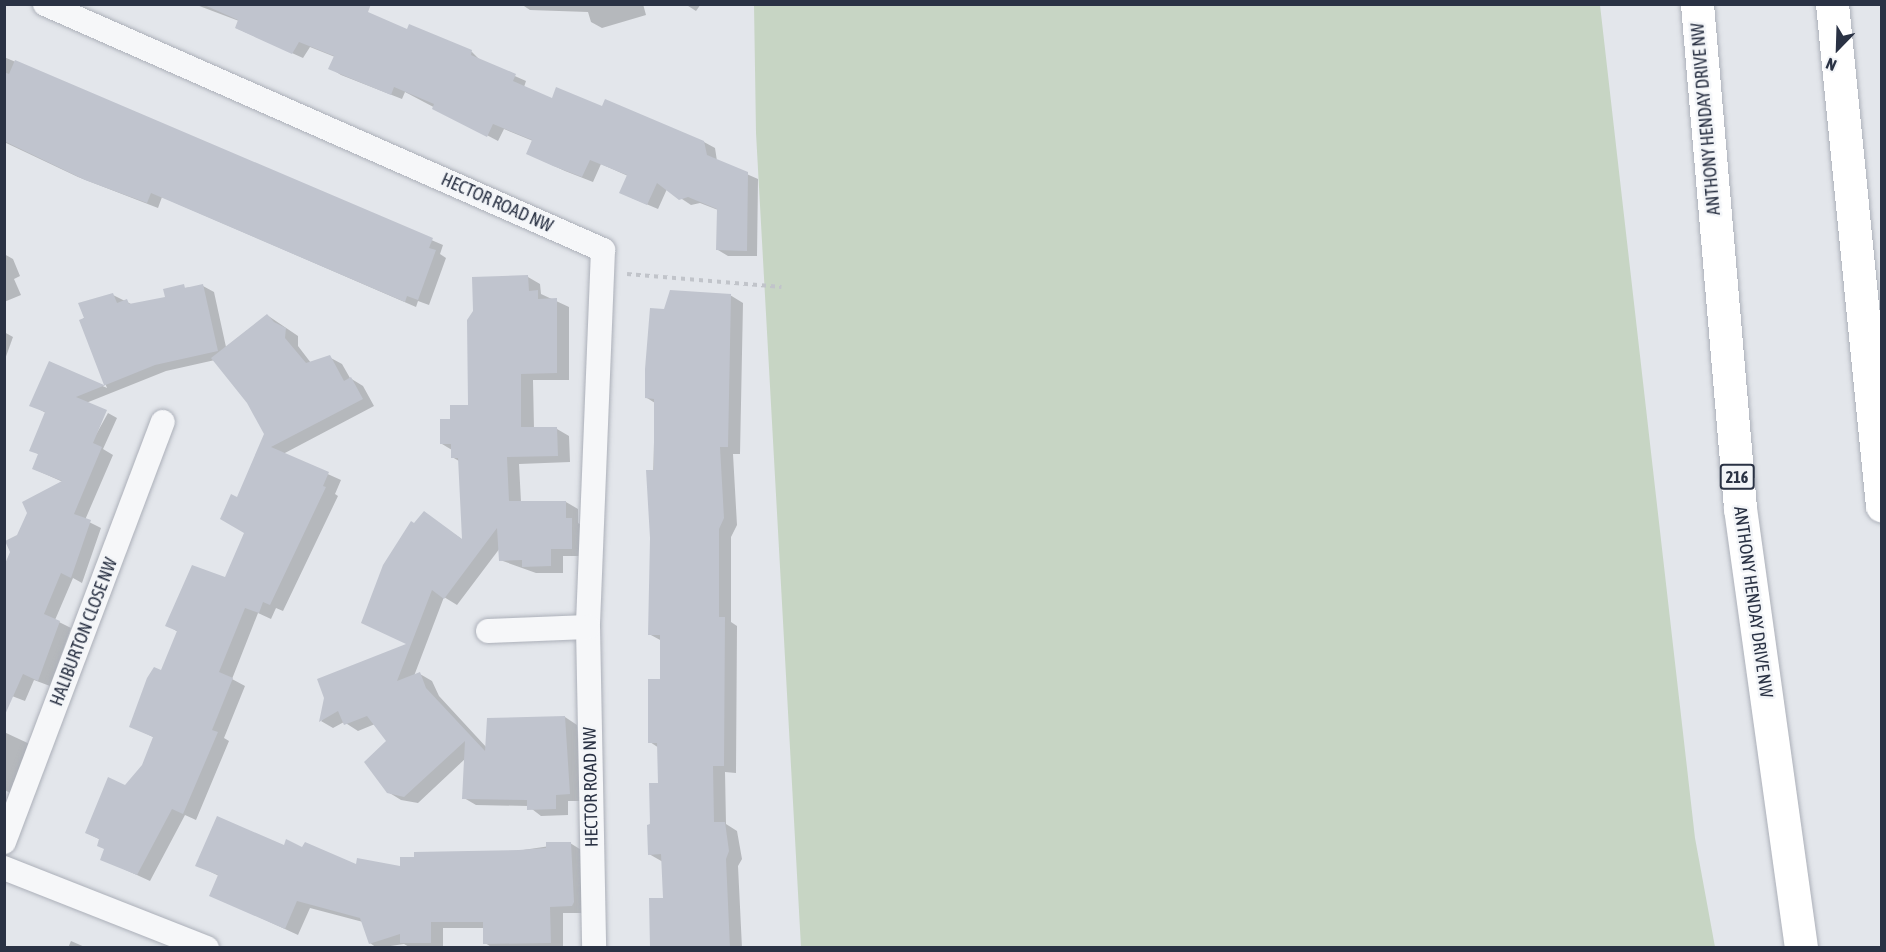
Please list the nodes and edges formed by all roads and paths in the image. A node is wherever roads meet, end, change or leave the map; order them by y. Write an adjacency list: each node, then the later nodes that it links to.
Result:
1 (45, 4): 4 (street, HECTOR ROAD NW)
2 (1697, 4): 14 (highway, ANTHONY HENDAY DRIVE NW / 216)
3 (1832, 4): 7 (highway)
4 (602, 272): 5 (path); 8 (street, HECTOR ROAD NW)
5 (781, 287)
6 (163, 422): 10 (street, HALIBURTON CLOSE NW)
7 (1881, 506)
8 (588, 627): 9 (street); 13 (street, HECTOR ROAD NW)
9 (488, 631)
10 (4, 842)
11 (4, 868): 12 (street)
12 (207, 948)
13 (594, 948)
14 (1801, 948)

